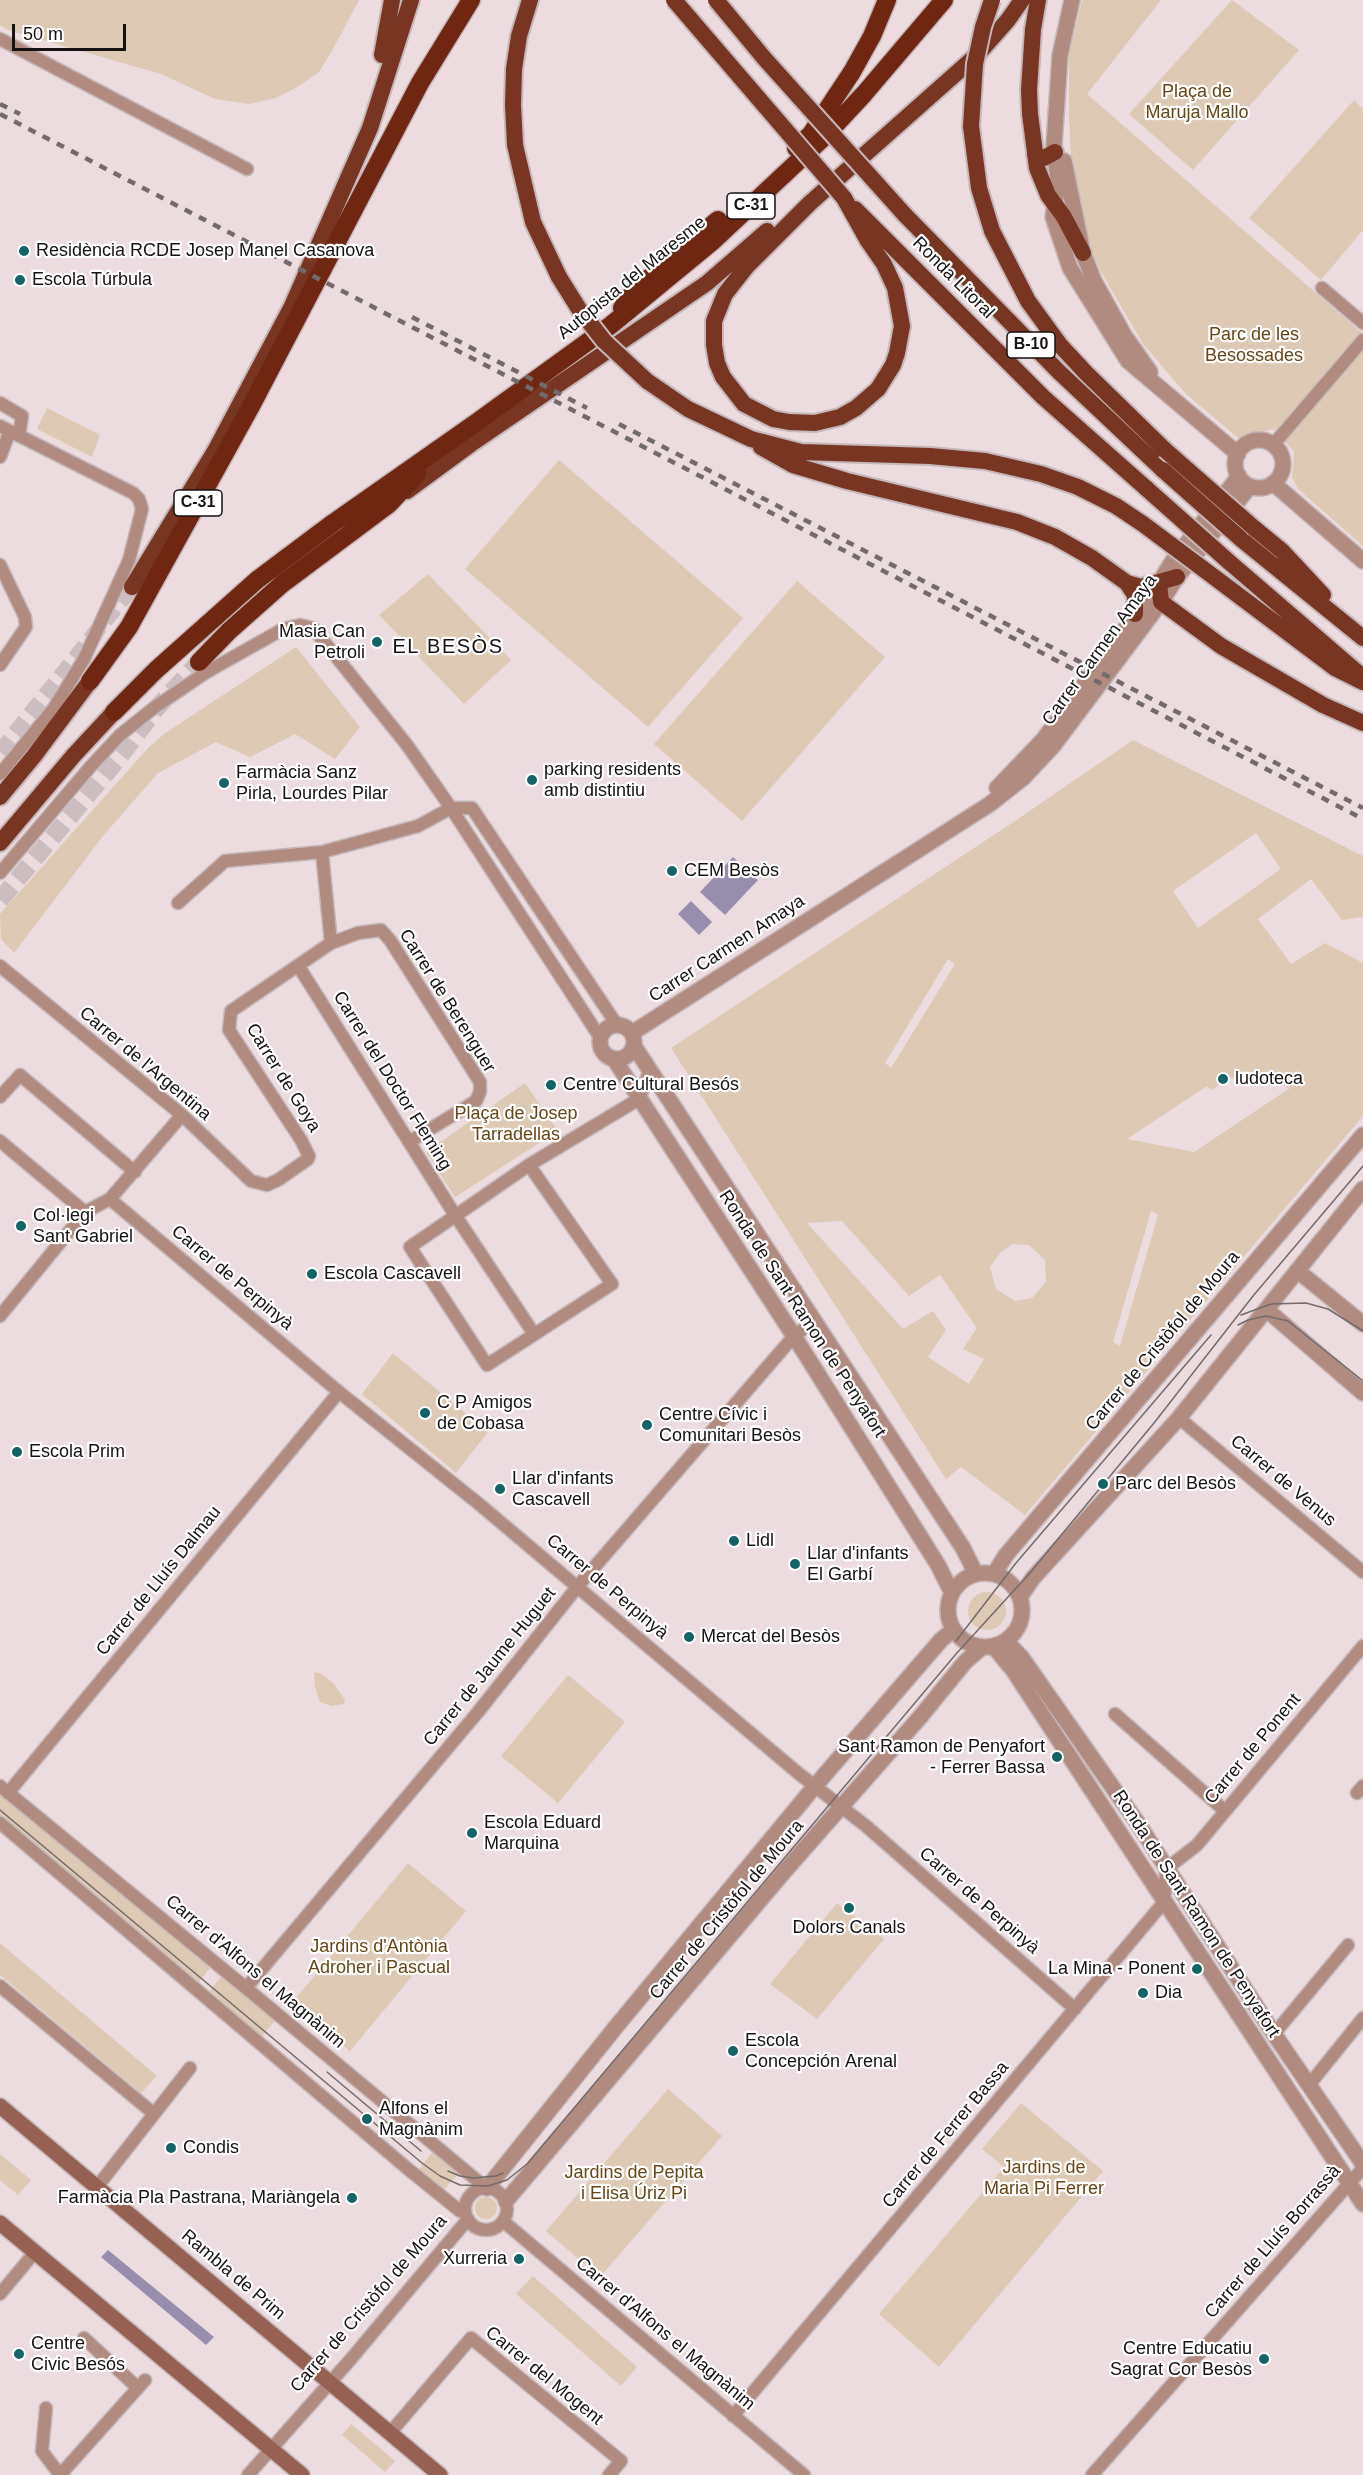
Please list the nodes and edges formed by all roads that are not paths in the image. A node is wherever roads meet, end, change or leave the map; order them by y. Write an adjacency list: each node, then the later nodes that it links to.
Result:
1 (392, 0): 27 (highway)
2 (411, 0): 27 (highway)
3 (471, 0): 31 (highway, C-31)
4 (530, 0): 33 (highway, bridge)
5 (674, 0): 17 (highway, bridge)
6 (716, 0): 41 (highway, Ronda Litoral / B-10, bridge)
7 (887, 0): 25 (highway)
8 (944, 0): 17 (highway, Autopista del Maresme / C-31)
9 (992, 0): 41 (highway, bridge)
10 (1022, 0): 15 (highway)
11 (1038, 0): 18 (highway)
12 (1072, 0): 14 (street)
13 (0, 39): 19 (street)
14 (1056, 107): 16 (street); 22 (street)
15 (902, 120): 21 (highway); 40 (highway)
16 (1055, 152): 18 (highway); 20 (street)
17 (806, 154): 21 (highway, bridge); 25 (highway, Autopista del Maresme / C-31)
18 (1035, 155): 20 (highway)
19 (247, 169)
20 (1055, 205): 22 (highway); 29 (street)
21 (875, 238): 53 (highway, Ronda Litoral / B-10, bridge)
22 (1083, 253): 29 (street)
23 (1322, 288): 24 (street)
24 (1363, 323)
25 (611, 325): 35 (highway, Autopista del Maresme / C-31)
26 (1363, 340): 34 (street)
27 (268, 351): 28 (highway)
28 (254, 378): 31 (highway); 47 (highway)
29 (1158, 384): 36 (street)
30 (0, 403): 32 (street)
31 (250, 408): 54 (highway, C-31)
32 (10, 431): 37 (street); 58 (street)
33 (751, 439): 45 (highway); 55 (highway, bridge)
34 (1274, 445): 36 (street); 39 (street)
35 (441, 448): 40 (highway); 56 (highway, Autopista del Maresme / C-31)
36 (1238, 454): 38 (street)
37 (0, 457)
38 (1244, 481): 39 (street); 44 (street, Carrer Carmen Amaya); 46 (street, Carrer Carmen Amaya)
39 (1273, 483): 42 (street)
40 (389, 504): 51 (highway)
41 (1248, 534): 50 (highway, Ronda Litoral / B-10)
42 (1363, 561)
43 (0, 565): 52 (street)
44 (1177, 577): 46 (highway); 48 (street, Carrer Carmen Amaya)
45 (1127, 583): 46 (highway); 49 (highway)
46 (1159, 583): 48 (highway); 49 (street, Carrer Carmen Amaya)
47 (132, 587)
48 (1161, 602): 57 (highway); 61 (street, Carrer Carmen Amaya)
49 (1135, 614): 61 (street, Carrer Carmen Amaya)
50 (1363, 638)
51 (199, 662)
52 (0, 665)
53 (1363, 677)
54 (90, 681): 59 (highway, C-31)
55 (1363, 682)
56 (114, 712): 62 (highway, C-31)
57 (1363, 723)
58 (0, 774)
59 (0, 797)
60 (451, 808): 63 (street); 64 (street); 69 (street); 70 (street)
61 (966, 820): 71 (street, Carrer Carmen Amaya)
62 (0, 843)
63 (322, 852): 65 (street); 66 (street)
64 (0, 873)
65 (177, 903)
66 (331, 943): 68 (street); 79 (street, Carrer de Berenguer)
67 (0, 966): 76 (street, Carrer de l'Argentina)
68 (299, 967): 79 (street, Carrer del Doctor Fleming); 82 (street, Carrer de Goya)
69 (617, 1025): 70 (street); 71 (street)
70 (601, 1039): 72 (street)
71 (633, 1040): 72 (street); 73 (street, Ronda de Sant Ramon de Penyafort)
72 (614, 1059): 75 (street, Ronda de Sant Ramon de Penyafort)
73 (650, 1070): 75 (street); 90 (street, Ronda de Sant Ramon de Penyafort)
74 (0, 1097): 81 (street)
75 (639, 1099): 80 (street); 93 (street, Ronda de Sant Ramon de Penyafort)
76 (182, 1115): 81 (street); 82 (street, Carrer de l'Argentina)
77 (1363, 1135): 99 (street, Carrer de Cristòfol de Moura)
78 (0, 1141): 85 (street)
79 (410, 1142): 86 (street, Carrer del Doctor Fleming)
80 (529, 1165): 86 (street); 92 (street)
81 (135, 1172): 84 (street)
82 (267, 1185)
83 (1363, 1189): 87 (street)
84 (110, 1199): 85 (street); 94 (street, Carrer de Perpinyà)
85 (85, 1212): 89 (street)
86 (455, 1215): 92 (street, Carrer del Doctor Fleming); 92 (street)
87 (1298, 1271): 88 (street); 91 (street)
88 (1267, 1310): 95 (street); 96 (street)
89 (0, 1316)
90 (812, 1317): 93 (street, Carrer de Jaume Huguet); 98 (street, Ronda de Sant Ramon de Penyafort)
91 (1363, 1324)
92 (534, 1334)
93 (794, 1336): 100 (street, Carrer de Jaume Huguet); 101 (street, Ronda de Sant Ramon de Penyafort)
94 (339, 1392): 100 (street, Carrer de Perpinyà); 108 (street, Carrer de Lluís Dalmau)
95 (1363, 1393)
96 (1179, 1418): 97 (street, Carrer de Venus); 102 (street)
97 (1363, 1572)
98 (976, 1574): 99 (street); 101 (street)
99 (994, 1574): 102 (street)
100 (578, 1586): 107 (street, Carrer de Perpinyà); 116 (street, Carrer de Jaume Huguet)
101 (952, 1593): 103 (street)
102 (1020, 1597): 104 (street)
103 (953, 1630): 104 (street); 107 (street, Carrer de Cristòfol de Moura)
104 (994, 1645): 109 (street, Carrer de Cristòfol de Moura); 112 (street, Ronda de Sant Ramon de Penyafort); 113 (street, Ronda de Sant Ramon de Penyafort)
105 (1362, 1651): 110 (street, Carrer de Ponent)
106 (1115, 1714): 110 (street)
107 (815, 1786): 109 (street, Carrer de Perpinyà); 127 (street, Carrer de Cristòfol de Moura)
108 (4, 1790): 116 (street, Carrer d'Alfons el Magnànim)
109 (841, 1806): 117 (street, Carrer de Perpinyà); 128 (street, Carrer de Cristòfol de Moura)
110 (1225, 1811): 112 (street, Carrer de Ponent)
111 (0, 1823): 130 (street)
112 (1166, 1869): 113 (street); 119 (street, Ronda de Sant Ramon de Penyafort)
113 (1164, 1902): 117 (street, Carrer de Ferrer Bassa); 125 (street, Ronda de Sant Ramon de Penyafort)
114 (1348, 1945): 119 (street)
115 (0, 1986): 123 (street)
116 (246, 1988): 127 (street, Carrer d'Alfons el Magnànim)
117 (1075, 2009): 138 (street, Carrer de Ferrer Bassa)
118 (1363, 2018): 121 (street)
119 (1274, 2034): 121 (street, Ronda de Sant Ramon de Penyafort)
120 (190, 2068): 123 (street)
121 (1309, 2085): 124 (street, Ronda de Sant Ramon de Penyafort)
122 (0, 2106): 126 (main road, Rambla de Prim)
123 (153, 2113): 126 (street)
124 (1363, 2166): 125 (street, Carrer de Lluís Borrassà)
125 (1349, 2182): 129 (street, Ronda de Sant Ramon de Penyafort); 147 (street, Carrer de Lluís Borrassà)
126 (96, 2187): 136 (main road, Rambla de Prim)
127 (486, 2188): 128 (street); 130 (street)
128 (506, 2201): 131 (street)
129 (1363, 2204)
130 (466, 2216): 131 (street); 136 (street, Carrer de Cristòfol de Moura)
131 (503, 2221): 138 (street, Carrer d'Alfons el Magnànim)
132 (0, 2223): 133 (main road)
133 (35, 2252): 134 (street); 140 (main road)
134 (0, 2294)
135 (84, 2338): 141 (street)
136 (329, 2382): 139 (main road, Rambla de Prim); 140 (street, Carrer de Cristòfol de Moura)
137 (46, 2408): 141 (street)
138 (734, 2416): 146 (street, Carrer d'Alfons el Magnànim)
139 (390, 2433): 144 (main road, Rambla de Prim); 145 (street, Carrer del Mogent)
140 (270, 2448): 142 (street, Carrer de Cristòfol de Moura); 143 (main road)
141 (60, 2475)
142 (248, 2475)
143 (302, 2475)
144 (440, 2475)
145 (609, 2475)
146 (804, 2475)
147 (1092, 2475)

